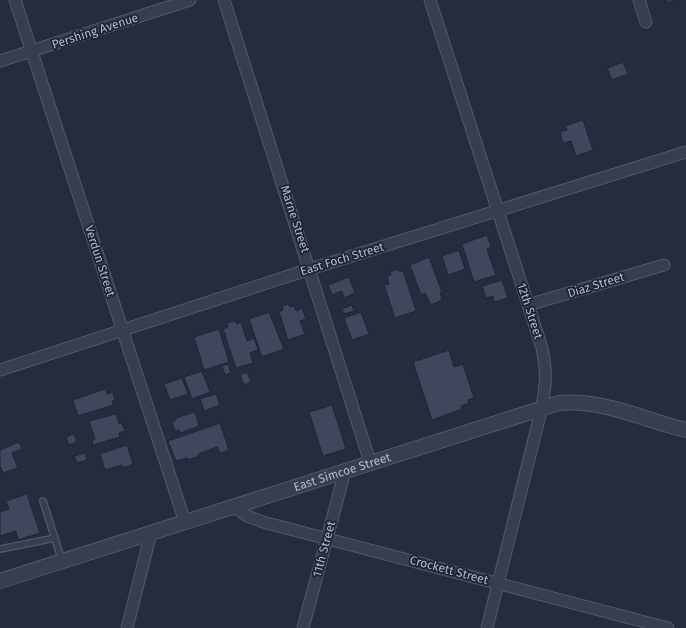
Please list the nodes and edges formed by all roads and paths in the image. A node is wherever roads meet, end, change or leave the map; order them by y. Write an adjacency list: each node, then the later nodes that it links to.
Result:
1 (15, 0): 7 (street, Verdun Street)
2 (190, 0): 7 (street, Pershing Avenue)
3 (224, 0): 12 (street, Marne Street)
4 (430, 0): 10 (street, 12th Street)
5 (639, 0): 6 (street)
6 (646, 22)
7 (31, 52): 8 (street, Pershing Avenue); 14 (street, Verdun Street)
8 (0, 61)
9 (686, 152): 10 (street, East Foch Street)
10 (498, 210): 12 (street, East Foch Street); 13 (street, 12th Street)
11 (664, 265): 13 (street, Diaz Street)
12 (310, 268): 14 (street, East Foch Street); 18 (street, Marne Street)
13 (528, 305): 16 (street, 12th Street)
14 (123, 331): 15 (street, East Foch Street); 22 (street, Verdun Street)
15 (0, 370)
16 (542, 407): 17 (street, East Simcoe Street); 18 (street, East Simcoe Street); 29 (street, 12th Street)
17 (686, 430)
18 (370, 462): 19 (street, East Simcoe Street)
19 (345, 471): 21 (street, East Simcoe Street); 25 (street, 11th Street)
20 (43, 501): 24 (lane)
21 (233, 506): 22 (street, East Simcoe Street); 25 (street, Crockett Street)
22 (185, 522): 23 (street, East Simcoe Street)
23 (151, 533): 27 (street, East Simcoe Street); 30 (street)
24 (55, 538): 26 (lane); 27 (lane)
25 (326, 538): 29 (street, Crockett Street); 31 (street, 11th Street)
26 (0, 549)
27 (63, 561): 28 (street, East Simcoe Street)
28 (0, 581)
29 (498, 583): 32 (street, 12th Street); 33 (street, Crockett Street)
30 (127, 628)
31 (303, 628)
32 (487, 628)
33 (668, 628)

